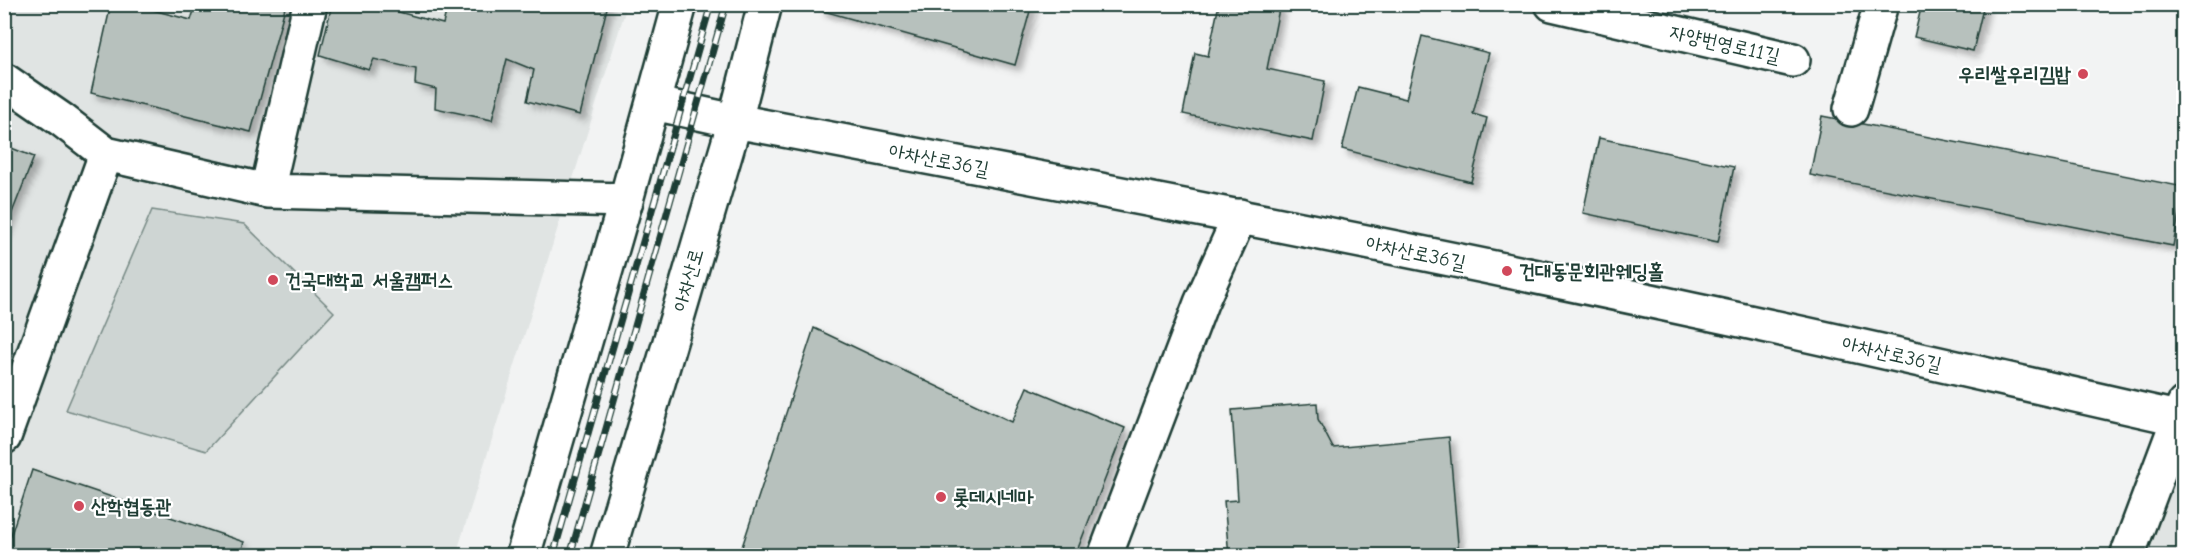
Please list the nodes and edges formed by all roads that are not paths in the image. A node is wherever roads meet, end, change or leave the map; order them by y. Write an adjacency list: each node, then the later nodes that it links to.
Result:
1 (310, 4): 12 (street)
2 (680, 4): 8 (street)
3 (765, 4): 10 (street, 아차산로)
4 (1552, 4): 6 (street, 자양번영로11길)
5 (1881, 4): 9 (street)
6 (1793, 60)
7 (4, 80): 11 (street)
8 (653, 103): 10 (street, 아차산로36길); 13 (street)
9 (1851, 109)
10 (735, 121): 14 (street, 아차산로36길); 18 (street, 아차산로)
11 (106, 154): 12 (street); 16 (street)
12 (267, 191): 13 (street)
13 (626, 200): 17 (street)
14 (1240, 216): 15 (street, 아차산로36길); 19 (street)
15 (2180, 411): 20 (street)
16 (4, 437)
17 (523, 555)
18 (607, 555)
19 (1105, 555)
20 (2127, 555)

